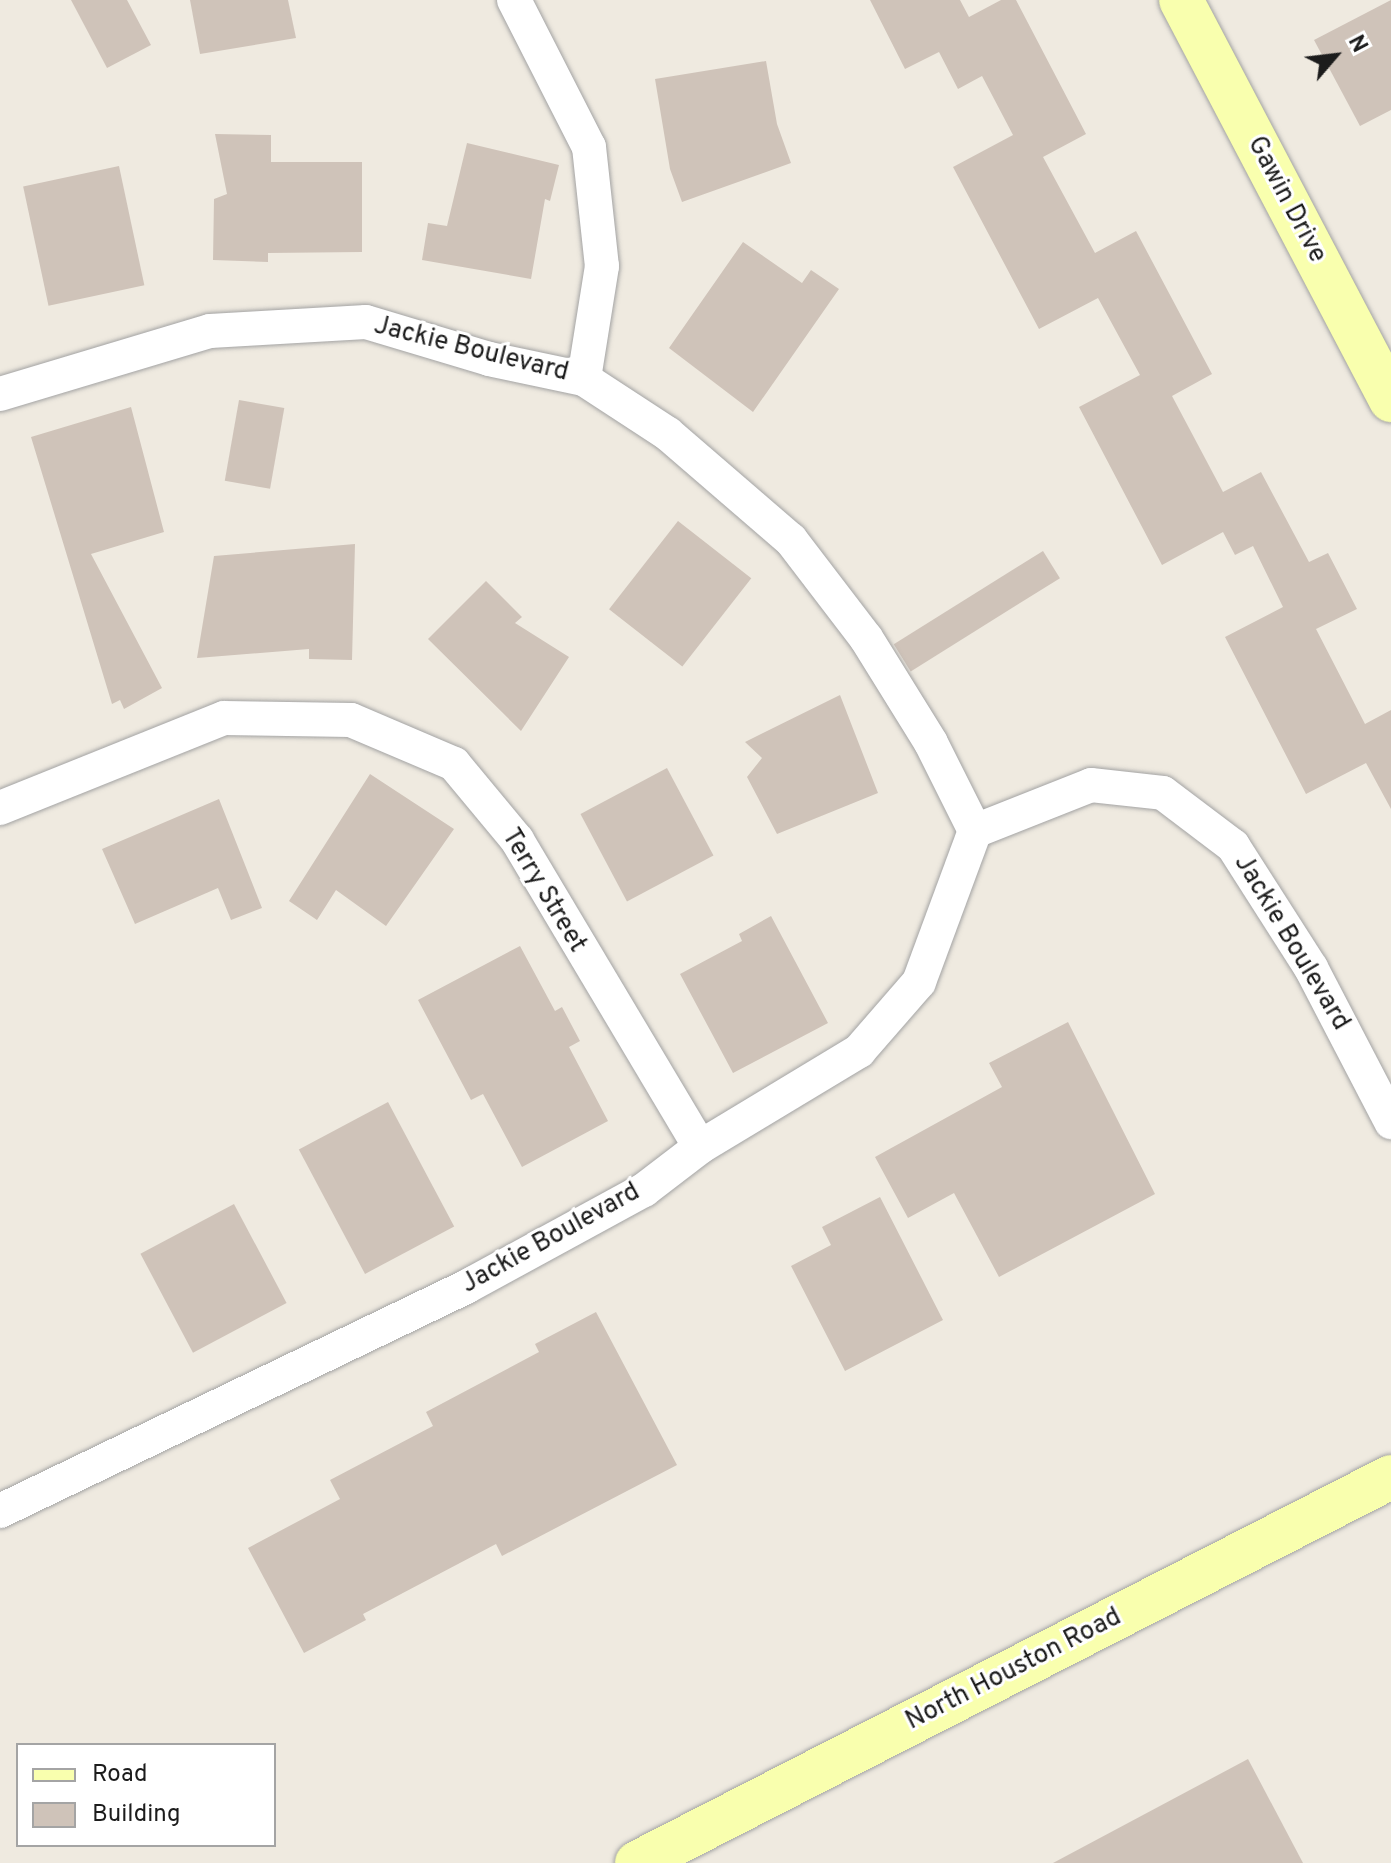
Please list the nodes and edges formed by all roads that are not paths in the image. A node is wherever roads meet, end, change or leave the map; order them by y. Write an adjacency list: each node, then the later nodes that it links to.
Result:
1 (514, 0): 3 (street)
2 (1181, 0): 5 (street, Gawin Drive)
3 (584, 379): 4 (street, Jackie Boulevard); 7 (street, Jackie Boulevard)
4 (0, 394)
5 (1391, 400)
6 (0, 808): 9 (street, Terry Street)
7 (975, 831): 8 (street, Jackie Boulevard); 9 (street, Jackie Boulevard)
8 (1391, 1122)
9 (700, 1147): 11 (street, Jackie Boulevard)
10 (1391, 1477): 12 (street, North Houston Road)
11 (0, 1511)
12 (637, 1863)

